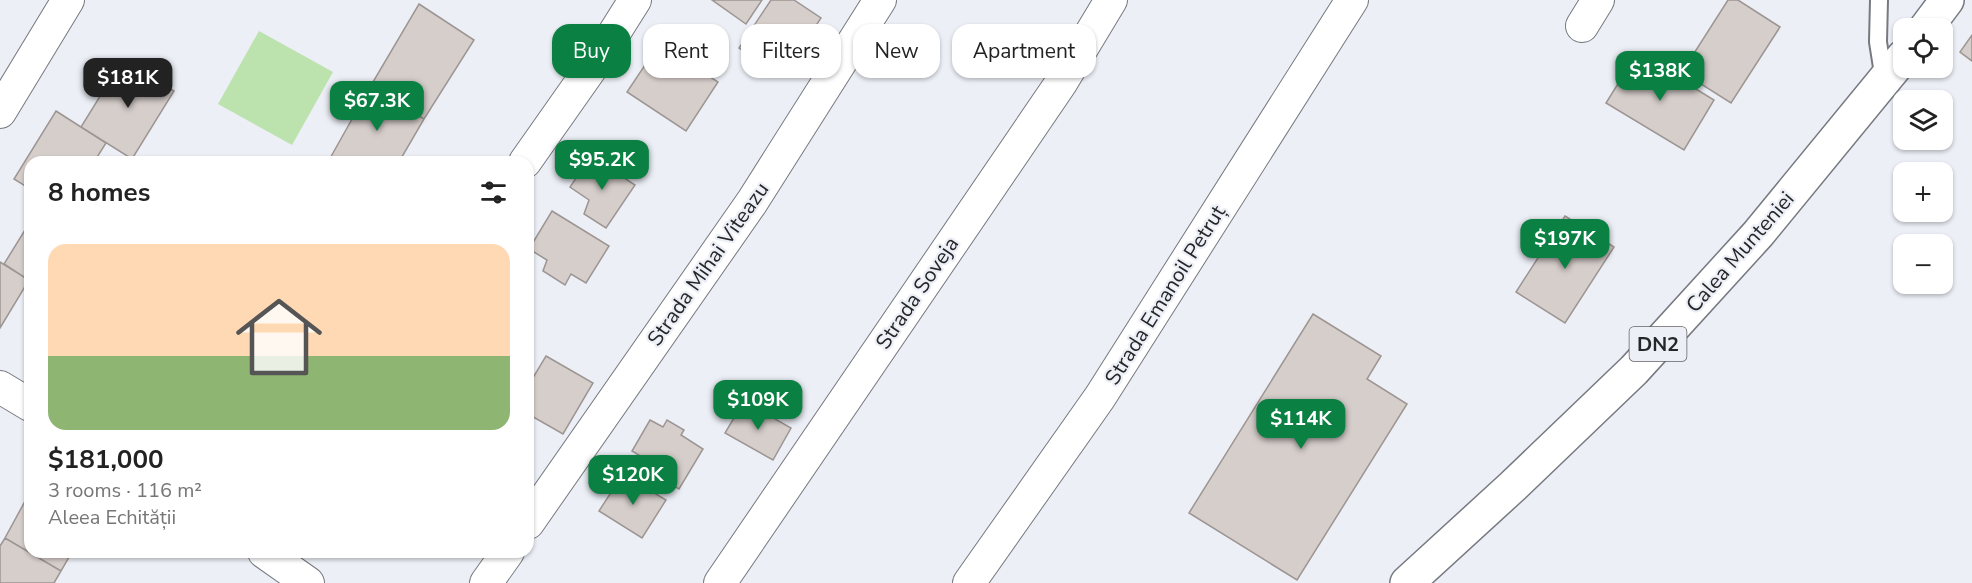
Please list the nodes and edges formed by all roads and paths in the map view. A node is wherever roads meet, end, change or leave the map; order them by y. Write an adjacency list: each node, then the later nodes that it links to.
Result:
1 (68, 0): 13 (street)
2 (635, 0): 14 (street)
3 (880, 0): 17 (street, Strada Mihai Viteazu)
4 (1111, 0): 22 (street, Strada Soveja)
5 (1352, 0): 23 (street, Strada Emanoil Petruț)
6 (1598, 0): 10 (street)
7 (1880, 0): 11 (lane)
8 (1947, 0): 9 (main road)
9 (1934, 18)
10 (1582, 26)
11 (1893, 66)
12 (1893, 69): 24 (main road, Calea Munteniei / DN2)
13 (0, 112)
14 (529, 156)
15 (0, 387): 16 (street)
16 (24, 401)
17 (534, 515)
18 (273, 558): 20 (street)
19 (504, 558): 21 (street)
20 (308, 583)
21 (486, 583)
22 (720, 583)
23 (969, 583)
24 (1407, 583)

